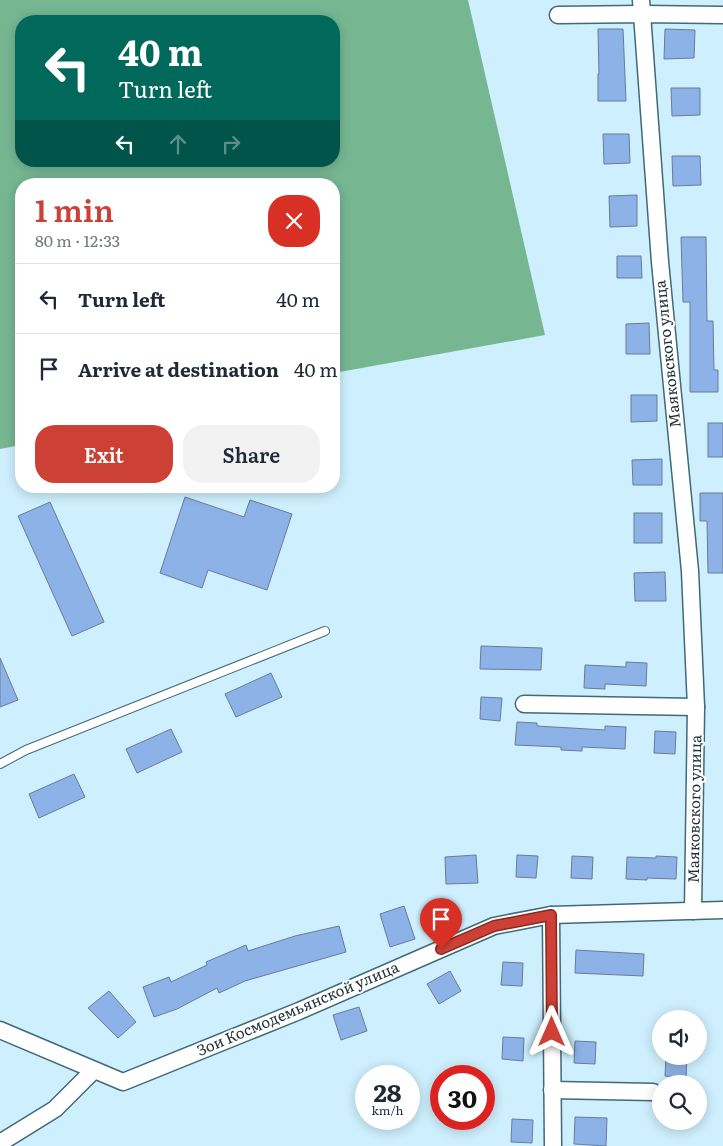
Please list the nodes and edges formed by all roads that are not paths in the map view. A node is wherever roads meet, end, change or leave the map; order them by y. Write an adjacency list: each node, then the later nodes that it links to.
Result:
1 (641, 7): 2 (street); 3 (street); 6 (street, Маяковского улица)
2 (558, 15)
3 (723, 15)
4 (325, 631): 7 (lane)
5 (524, 704): 6 (street)
6 (696, 707): 9 (street, Маяковского улица)
7 (0, 764)
8 (723, 910): 9 (street, Зои Космодемьянской улица)
9 (693, 911): 10 (street, Зои Космодемьянской улица)
10 (551, 915): 12 (street, Зои Космодемьянской улица); 13 (street)
11 (0, 1030): 12 (street, Зои Космодемьянской улица)
12 (93, 1071): 15 (street)
13 (552, 1090): 14 (street); 16 (street)
14 (652, 1092)
15 (0, 1143)
16 (553, 1146)

